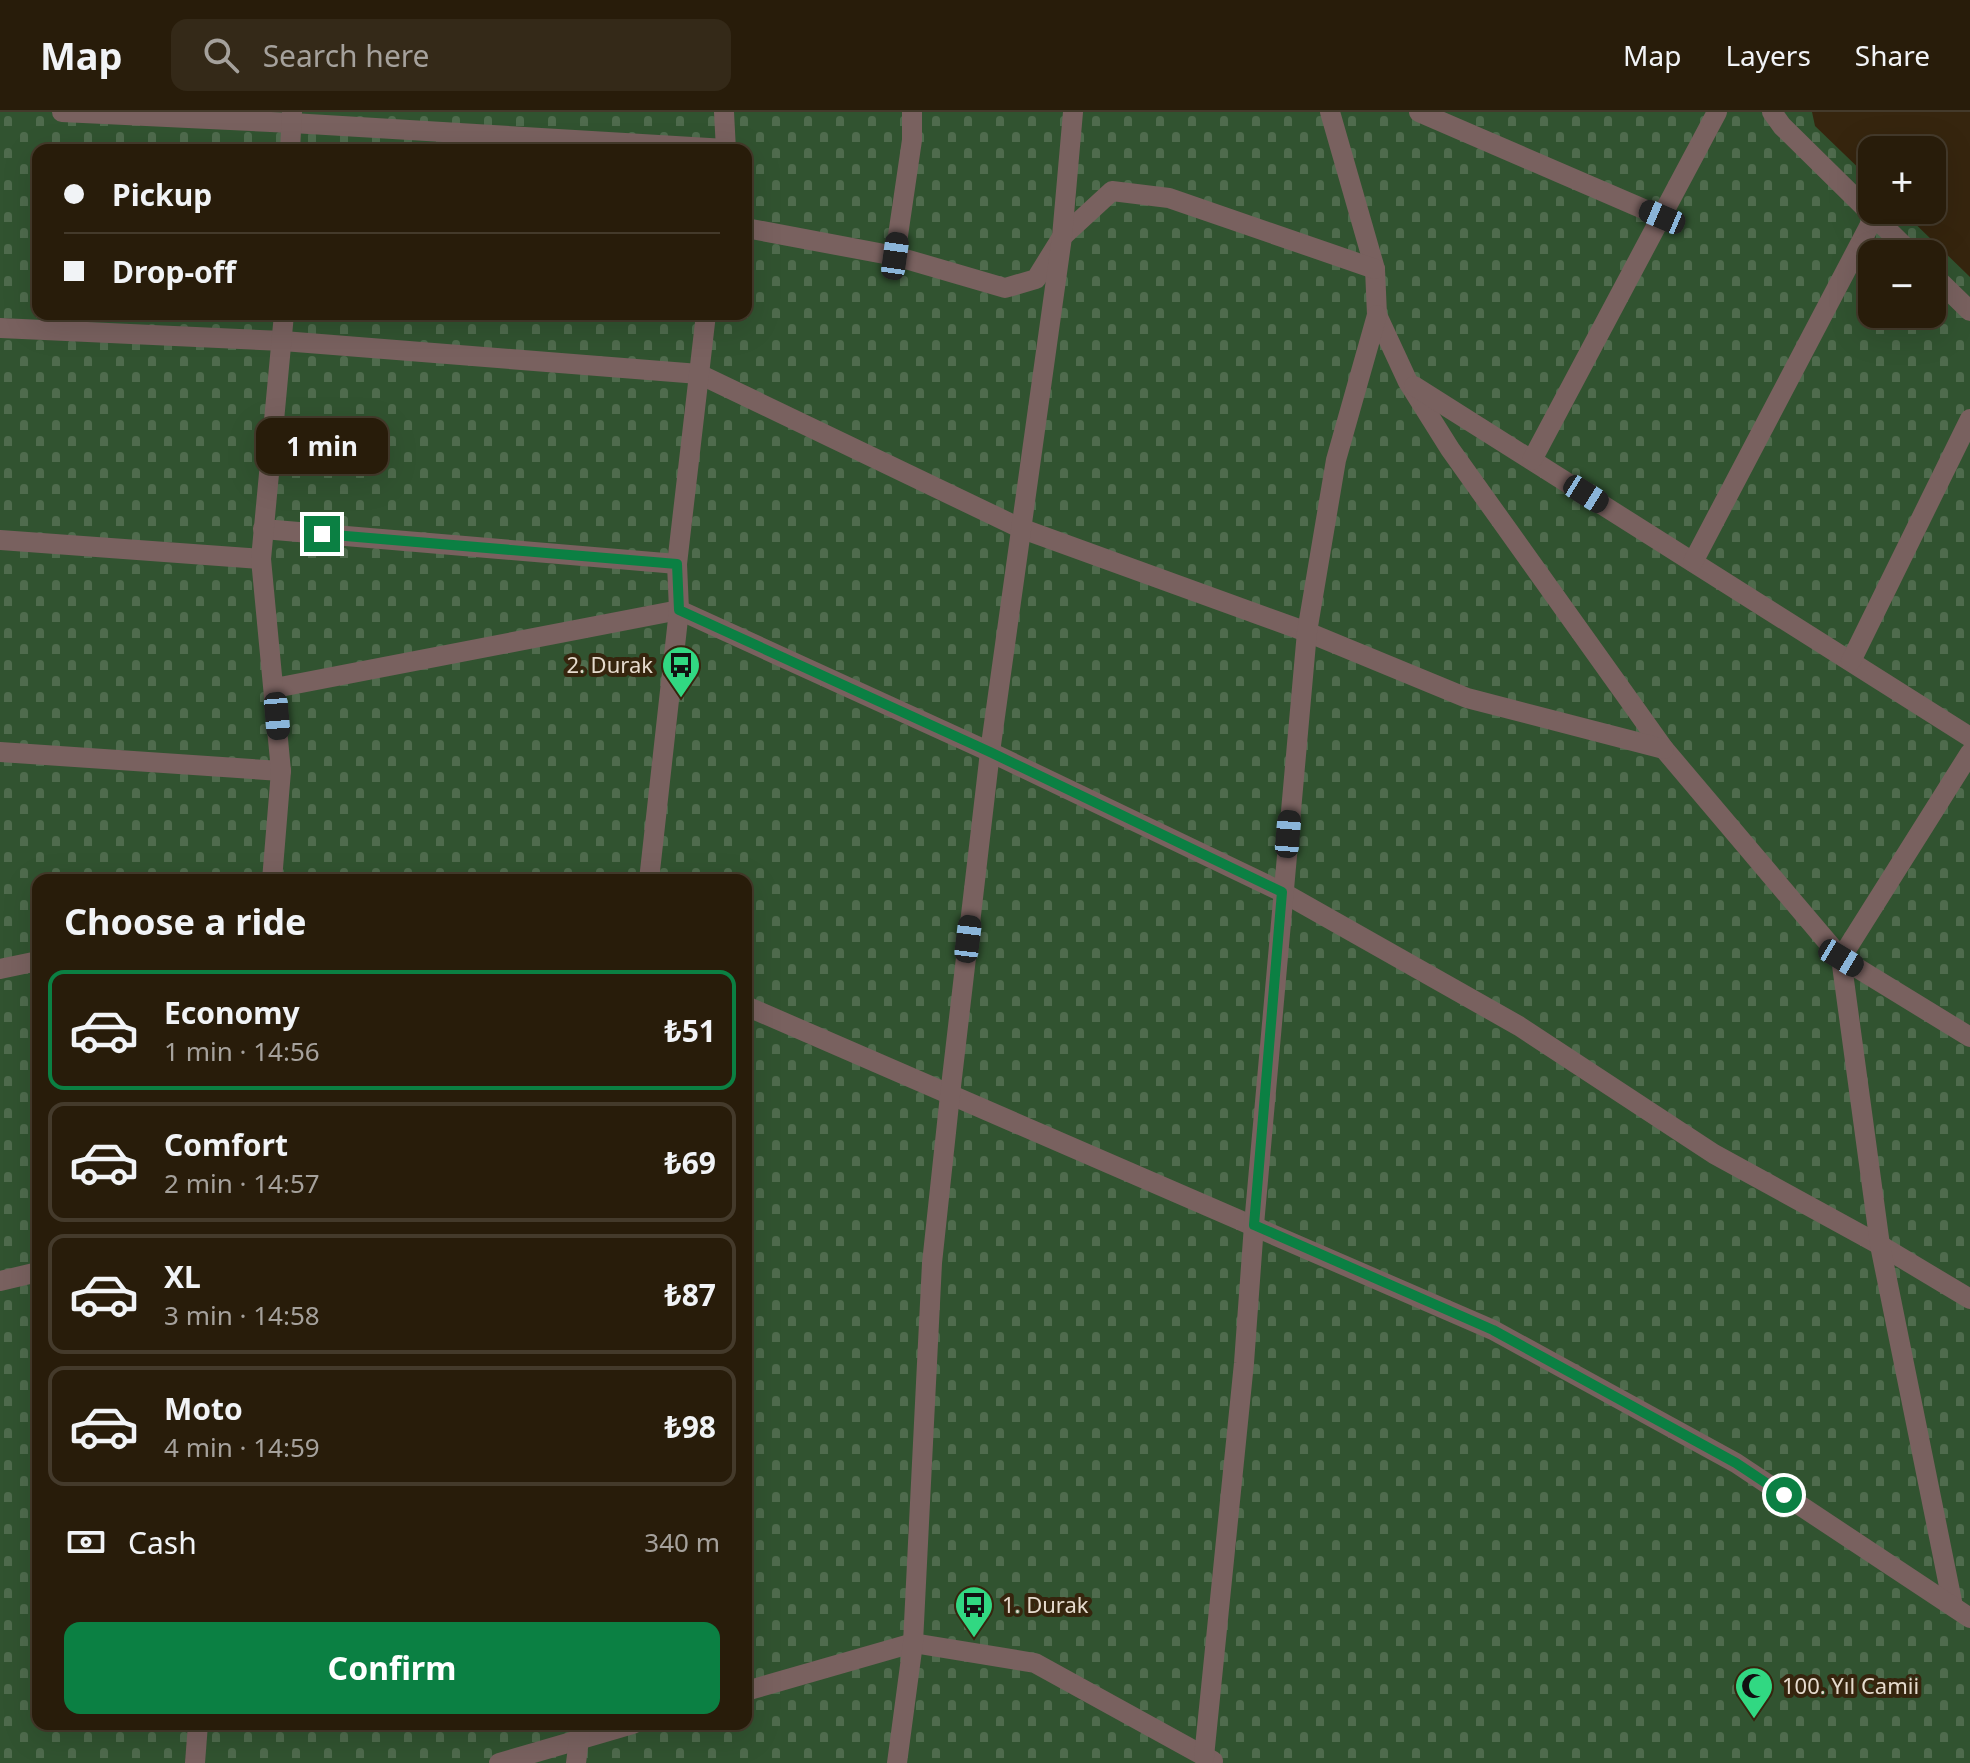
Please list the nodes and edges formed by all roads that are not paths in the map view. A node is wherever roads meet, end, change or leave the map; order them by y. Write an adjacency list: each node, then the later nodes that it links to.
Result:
1 (62, 112): 9 (street)
2 (724, 112): 12 (street)
3 (912, 112): 20 (street)
4 (1073, 112): 18 (street)
5 (1330, 112): 21 (street)
6 (1419, 112): 14 (street)
7 (1717, 112): 14 (street)
8 (1772, 112): 13 (street)
9 (292, 117): 10 (street); 11 (street)
10 (290, 144)
11 (647, 144)
12 (726, 144)
13 (1858, 201)
14 (1662, 217): 32 (street)
15 (1870, 224): 37 (street)
16 (1881, 224): 19 (street)
17 (752, 229): 20 (street)
18 (1062, 237): 20 (street); 21 (street); 33 (street)
19 (1898, 240)
20 (895, 256)
21 (1375, 269): 24 (street)
22 (1946, 288): 23 (street)
23 (1970, 311)
24 (1377, 315): 30 (street); 40 (street)
25 (284, 320): 28 (street)
26 (705, 320): 29 (street)
27 (0, 328): 28 (street)
28 (283, 341): 29 (street); 34 (street)
29 (699, 374): 33 (street); 38 (street)
30 (1408, 382): 32 (street); 44 (street)
31 (1970, 419): 41 (street)
32 (1532, 460): 37 (street)
33 (1020, 528): 40 (street); 46 (street)
34 (263, 529): 36 (street); 38 (street)
35 (0, 540): 36 (street)
36 (261, 559): 42 (street)
37 (1693, 562): 41 (street)
38 (677, 564): 39 (street)
39 (679, 610): 42 (street); 46 (street); 50 (street)
40 (1307, 632): 44 (street); 51 (street)
41 (1851, 661): 43 (street)
42 (275, 688): 48 (street)
43 (1970, 737)
44 (1664, 749): 52 (street)
45 (0, 752): 48 (street)
46 (990, 752): 51 (street); 57 (street)
47 (1970, 753): 52 (street)
48 (281, 771): 49 (street)
49 (272, 874)
50 (650, 874)
51 (1282, 892): 58 (street); 59 (street)
52 (1841, 958): 56 (street); 59 (street)
53 (32, 962): 54 (street)
54 (0, 969)
55 (752, 1009): 57 (street)
56 (1970, 1037)
57 (950, 1095): 58 (street); 64 (street)
58 (1254, 1225): 63 (street); 68 (street)
59 (1880, 1245): 62 (street); 63 (street)
60 (32, 1273): 61 (street)
61 (0, 1281)
62 (1970, 1299)
63 (1962, 1612)
64 (913, 1643): 65 (street); 68 (street); 72 (street)
65 (752, 1689)
66 (198, 1730): 69 (street)
67 (580, 1732): 70 (street); 71 (street)
68 (1210, 1760)
69 (195, 1763)
70 (499, 1763)
71 (576, 1763)
72 (897, 1763)

